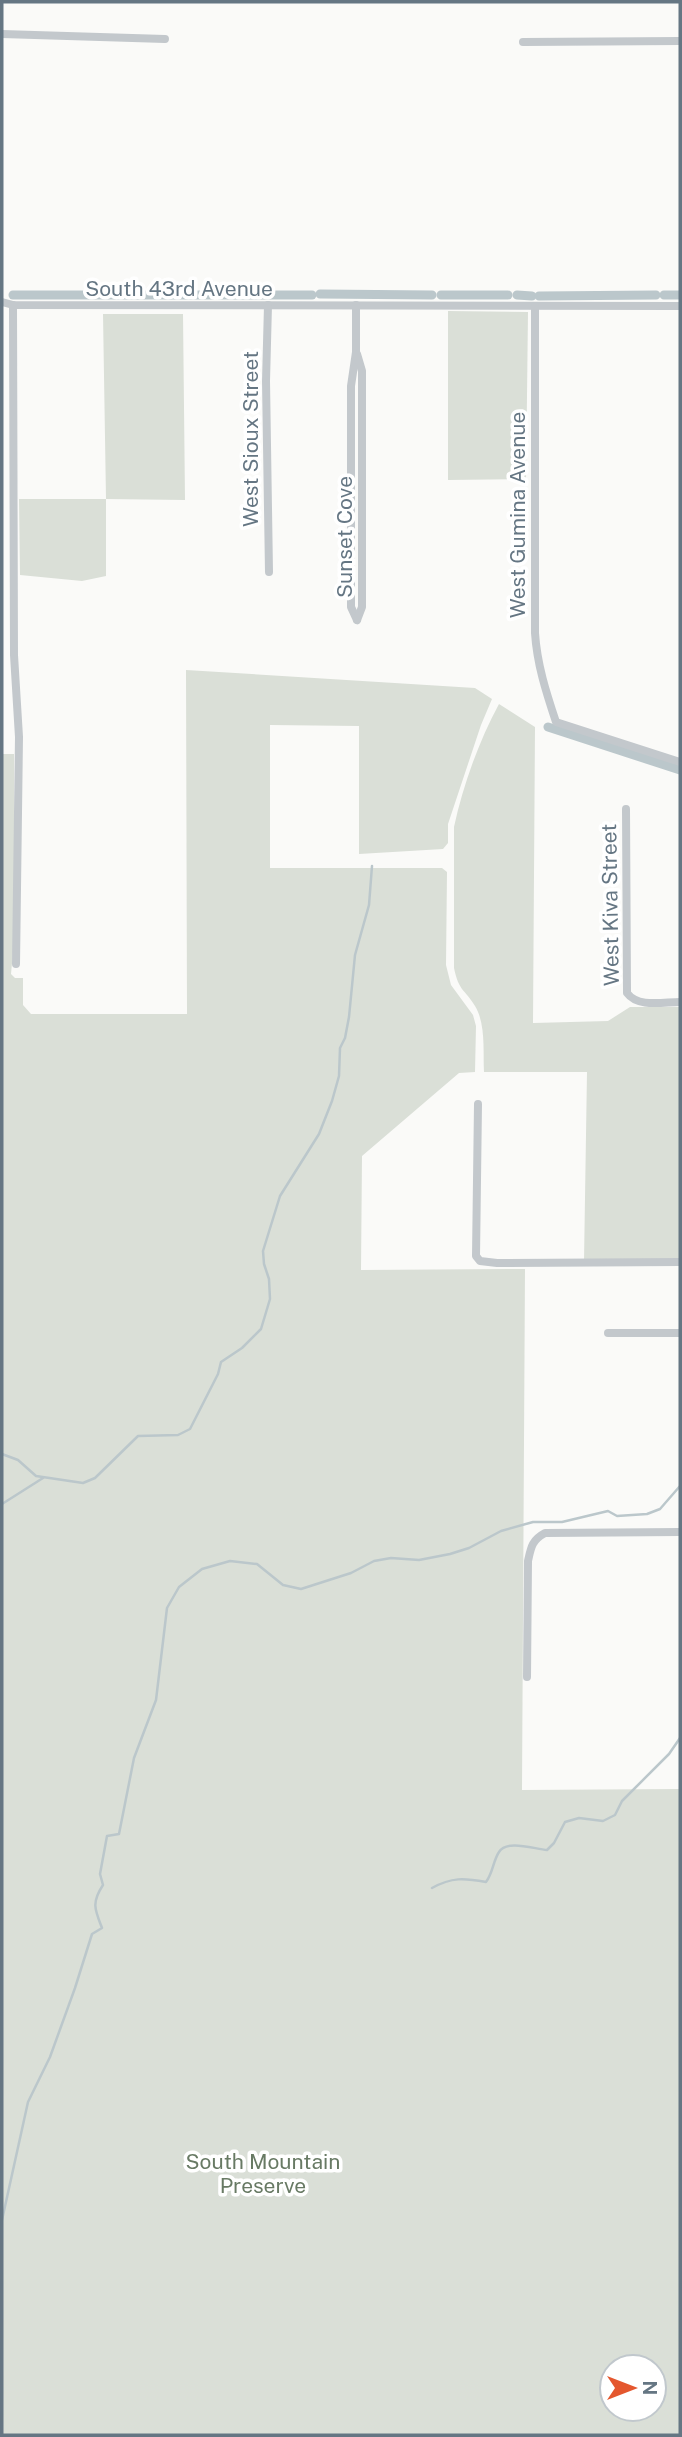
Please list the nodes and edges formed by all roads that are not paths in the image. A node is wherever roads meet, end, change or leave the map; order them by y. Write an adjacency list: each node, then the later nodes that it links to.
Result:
1 (2, 34): 2 (street)
2 (165, 39)
3 (680, 41): 4 (street)
4 (523, 42)
5 (2, 302): 6 (street, South 43rd Avenue)
6 (13, 305): 7 (street, South 43rd Avenue); 15 (street)
7 (268, 305): 8 (street, South 43rd Avenue); 12 (street, West Sioux Street)
8 (356, 305): 9 (street, South 43rd Avenue); 11 (street)
9 (535, 306): 10 (street, South 43rd Avenue); 13 (street, West Gumina Avenue)
10 (680, 306)
11 (356, 352): 11 (street, Sunset Cove)
12 (269, 572)
13 (680, 762)
14 (626, 808): 16 (street, West Kiva Street)
15 (16, 964)
16 (680, 1002)
17 (478, 1104): 18 (street)
18 (680, 1262)
19 (608, 1333): 20 (street)
20 (680, 1333)
21 (680, 1532): 22 (street)
22 (527, 1677)

